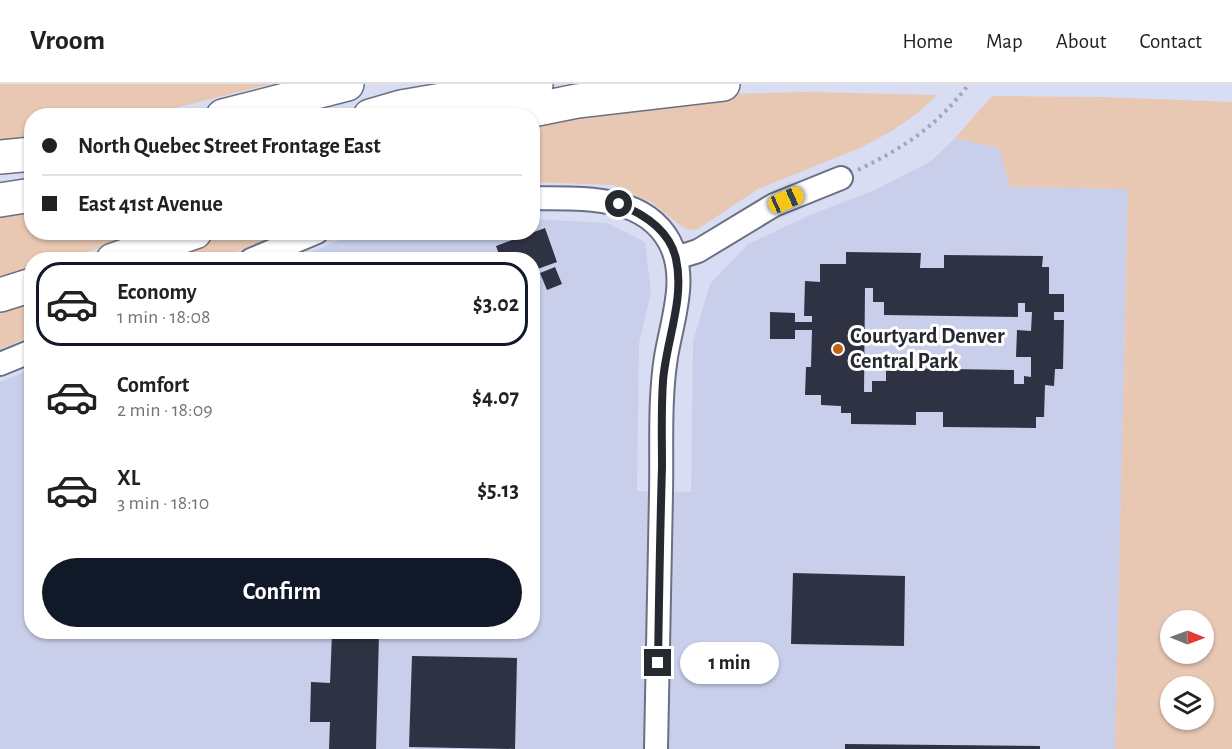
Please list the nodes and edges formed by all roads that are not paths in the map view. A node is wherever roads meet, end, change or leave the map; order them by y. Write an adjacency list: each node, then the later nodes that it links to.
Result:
1 (347, 84): 4 (main road)
2 (536, 84): 5 (main road)
3 (723, 84): 6 (main road)
4 (254, 108)
5 (398, 108)
6 (540, 108)
7 (24, 155): 8 (main road)
8 (0, 157)
9 (841, 178): 17 (street)
10 (24, 196): 12 (main road)
11 (540, 198): 17 (street)
12 (0, 200)
13 (172, 240): 15 (main road)
14 (298, 240): 16 (street)
15 (136, 252)
16 (270, 252)
17 (676, 258): 22 (street)
18 (24, 288): 19 (main road)
19 (0, 295)
20 (24, 354): 21 (street)
21 (0, 364)
22 (656, 749)

